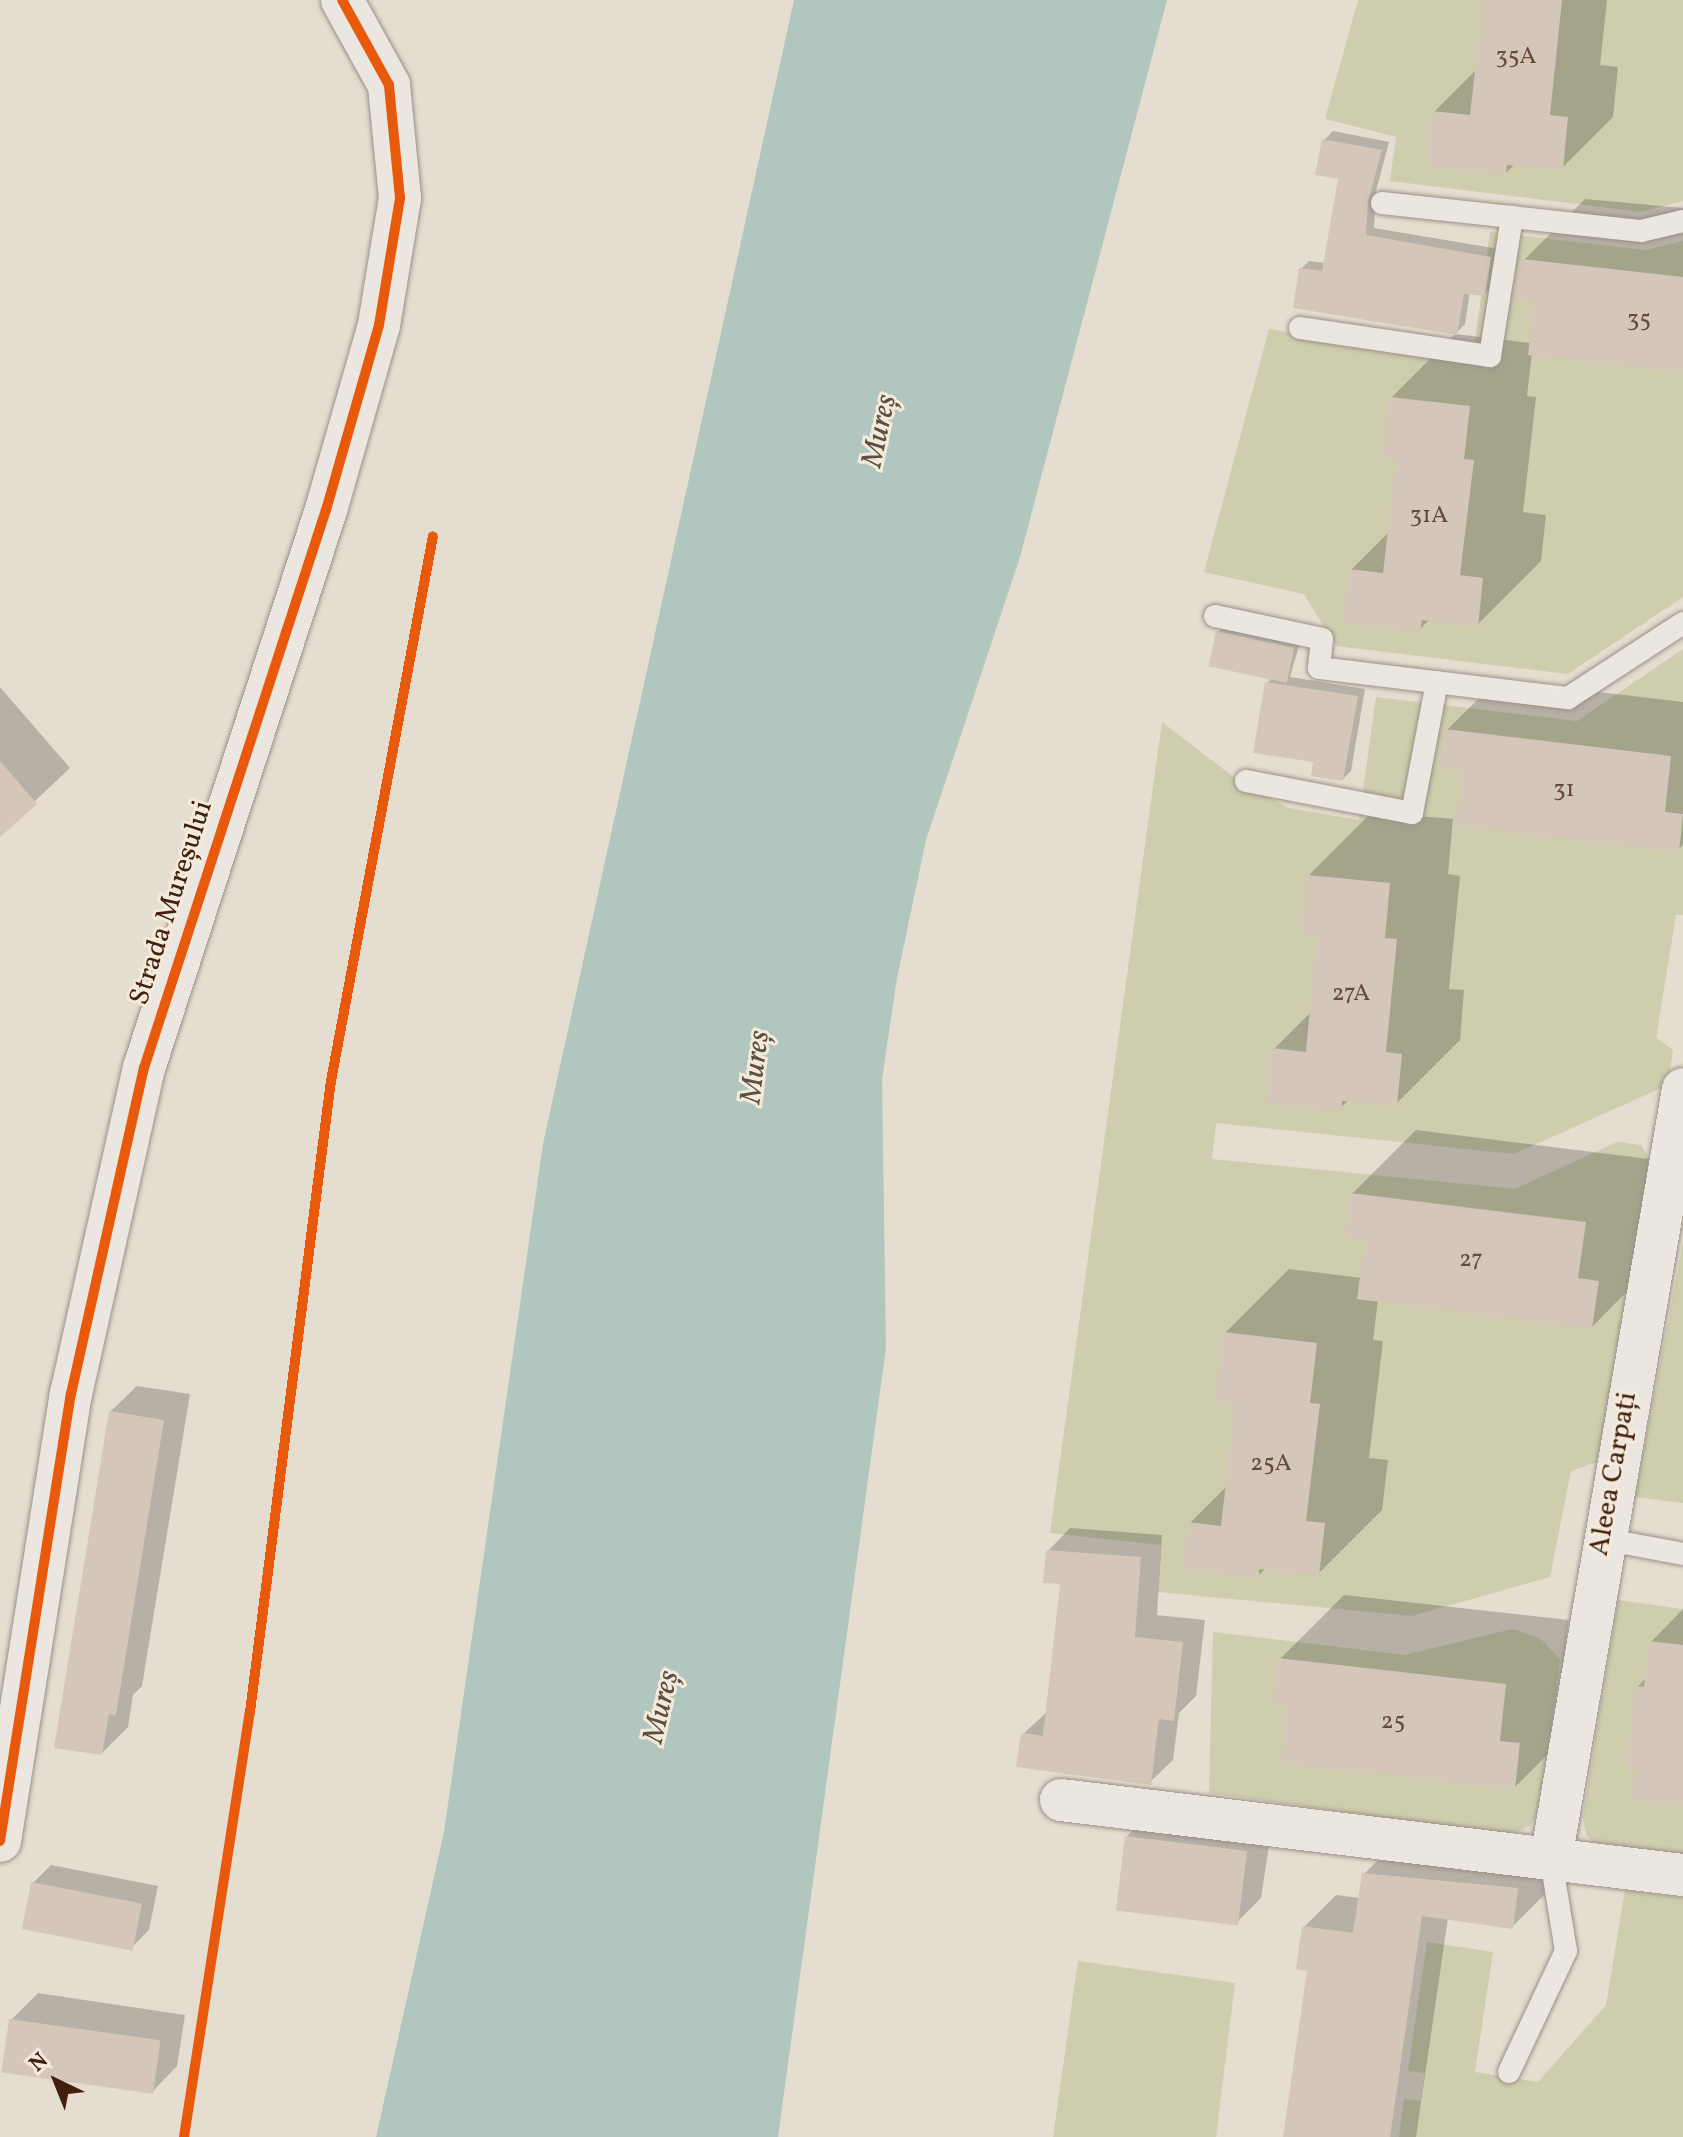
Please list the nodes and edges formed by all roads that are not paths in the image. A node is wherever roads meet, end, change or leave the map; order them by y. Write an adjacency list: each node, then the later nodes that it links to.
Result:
1 (342, 0): 14 (street, Strada Mureșului)
2 (1382, 203): 3 (lane)
3 (1512, 217): 4 (lane); 5 (lane)
4 (1683, 221)
5 (1300, 328)
6 (1215, 616): 8 (lane)
7 (1683, 623): 8 (lane)
8 (1437, 682): 9 (lane)
9 (1246, 781)
10 (1683, 1089): 11 (street, Aleea Carpați)
11 (1603, 1539): 12 (lane); 15 (street, Aleea Carpați)
12 (1683, 1554)
13 (1061, 1800): 15 (street)
14 (0, 1841)
15 (1551, 1859): 16 (street); 17 (lane)
16 (1683, 1875)
17 (1509, 2072)

